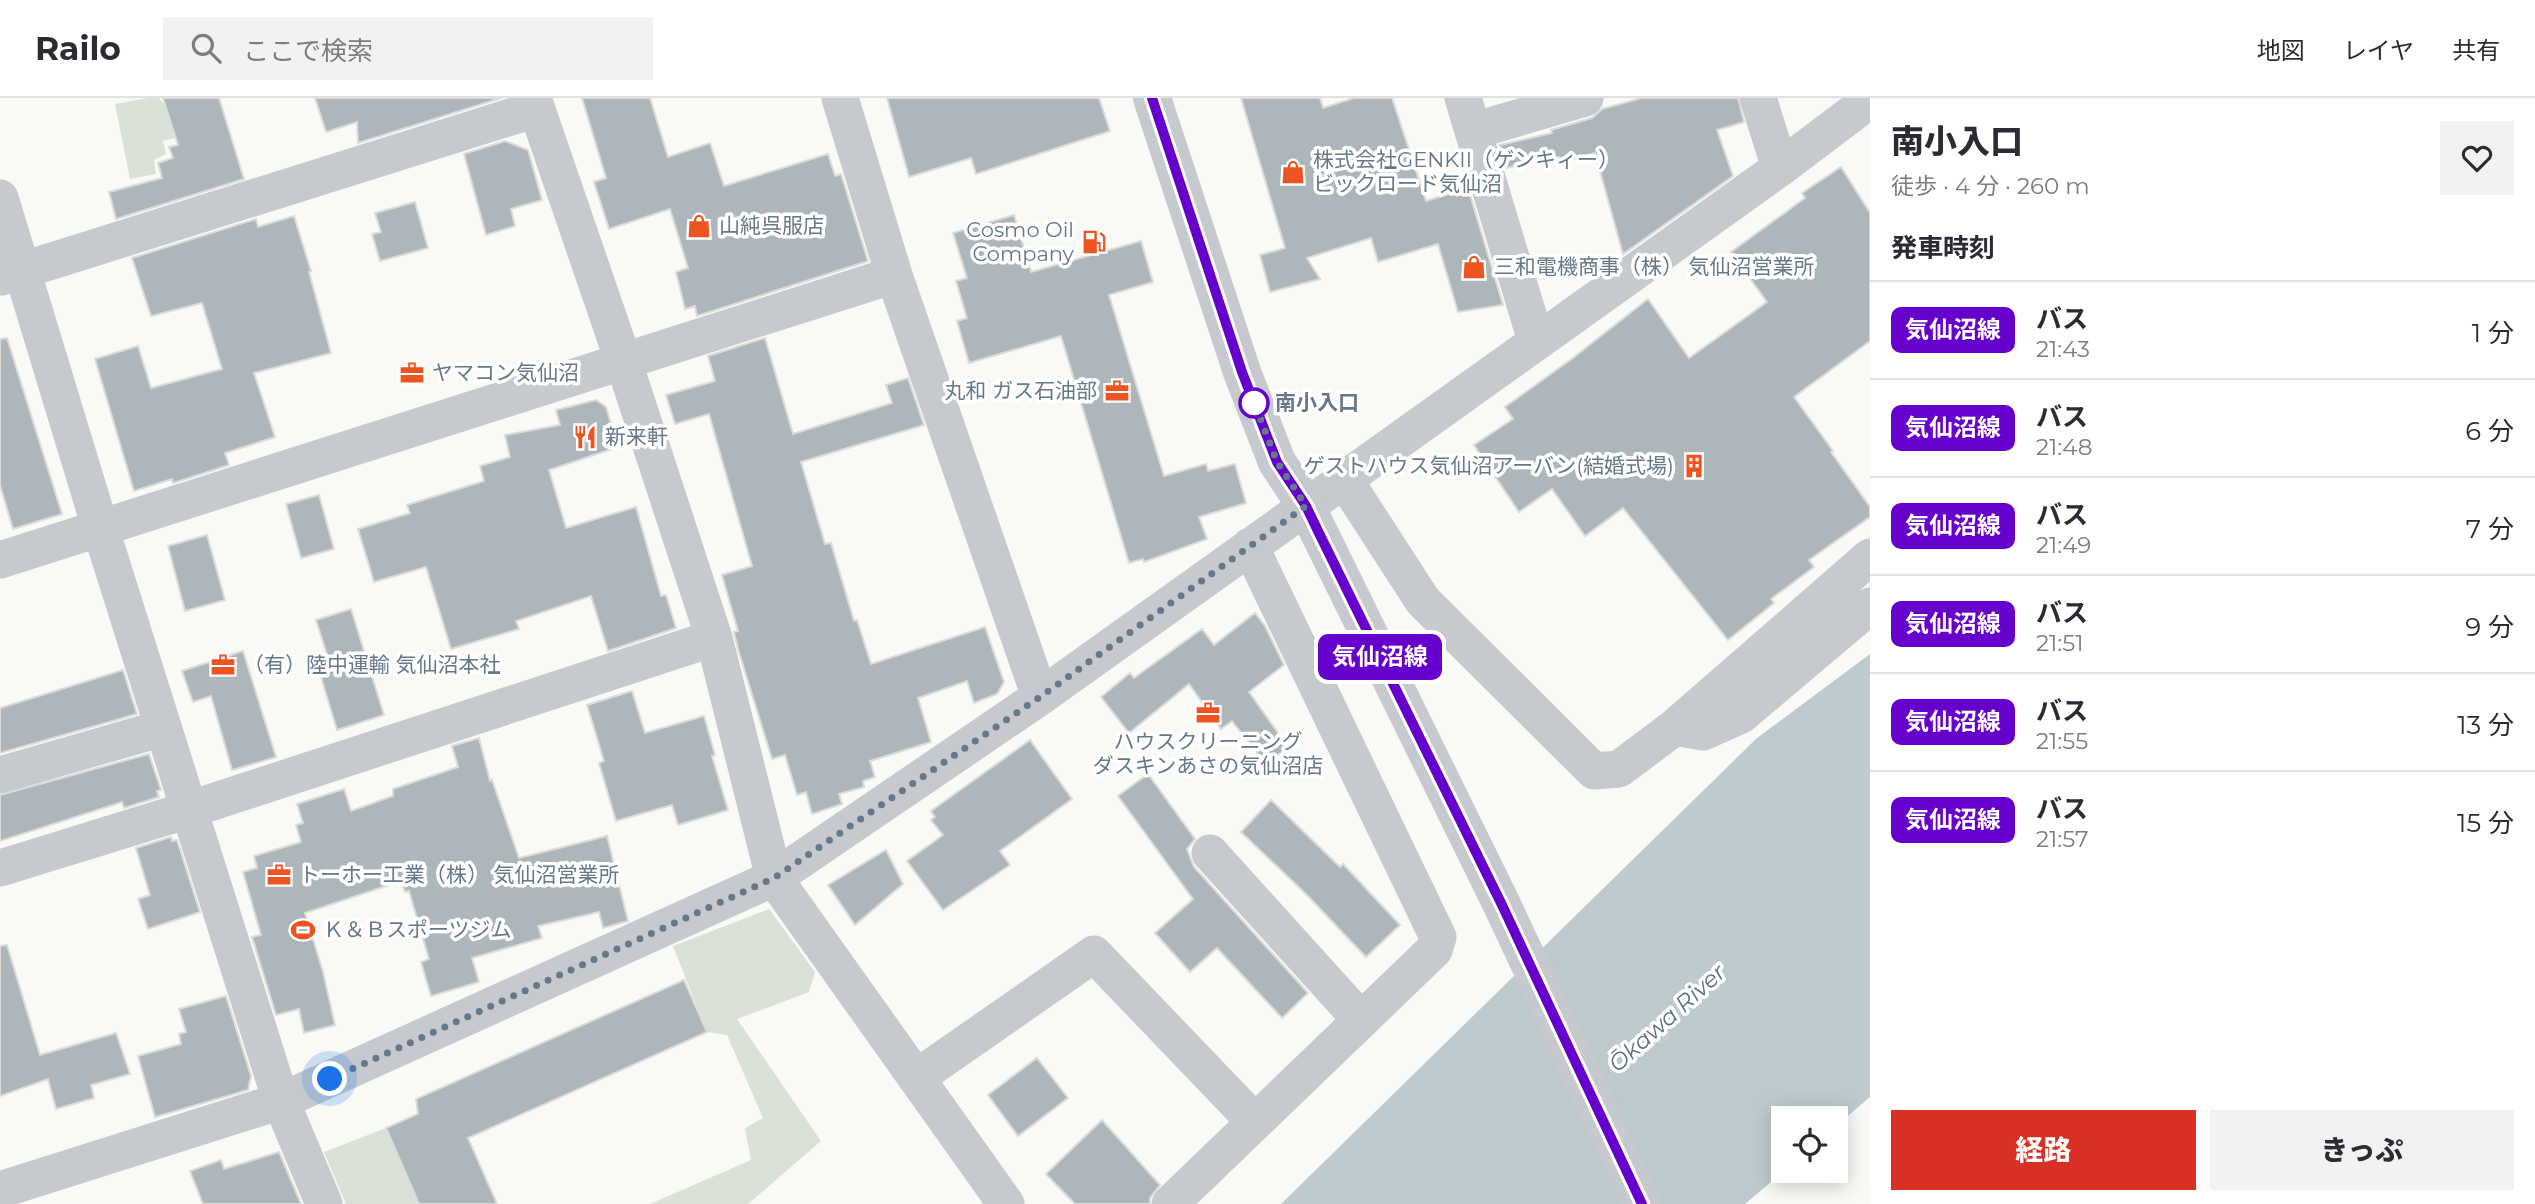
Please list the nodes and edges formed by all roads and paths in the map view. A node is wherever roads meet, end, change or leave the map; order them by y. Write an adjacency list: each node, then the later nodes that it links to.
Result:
1 (840, 98): 11 (street)
2 (1153, 98): 15 (street)
3 (1585, 98): 7 (street)
4 (1759, 98): 8 (street)
5 (1870, 100): 8 (street)
6 (534, 103): 10 (street); 13 (street)
7 (1468, 114): 12 (street)
8 (1780, 168): 12 (street)
9 (0, 198): 10 (street)
10 (11, 274): 16 (street)
11 (894, 275): 13 (street); 22 (street)
12 (1536, 341): 14 (street)
13 (623, 360): 16 (street); 21 (street)
14 (1344, 479): 15 (street); 24 (street)
15 (1306, 506): 17 (street); 39 (street)
16 (100, 527): 19 (street); 23 (street)
17 (1250, 546): 22 (street); 30 (street)
18 (1870, 557): 24 (street)
19 (0, 559)
20 (1870, 606): 24 (street)
21 (714, 638): 26 (street); 29 (street)
22 (1040, 697): 29 (street)
23 (163, 727): 25 (street); 26 (street)
24 (1675, 727)
25 (0, 775)
26 (188, 810): 28 (street); 32 (street)
27 (1210, 853): 30 (street)
28 (0, 868)
29 (774, 878): 31 (street); 32 (street)
30 (1361, 1020): 33 (street)
31 (916, 1078): 33 (street); 37 (street)
32 (281, 1101): 34 (street); 36 (street)
33 (1255, 1122): 38 (street)
34 (0, 1191): 35 (street)
35 (4, 1204)
36 (324, 1204)
37 (1006, 1204)
38 (1170, 1204)
39 (1642, 1204)

